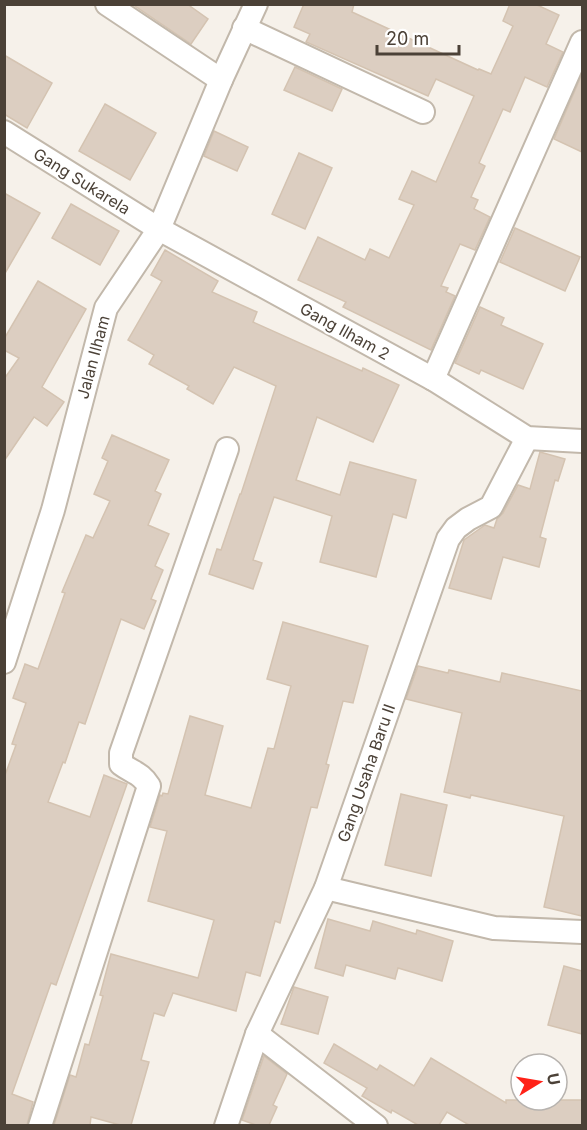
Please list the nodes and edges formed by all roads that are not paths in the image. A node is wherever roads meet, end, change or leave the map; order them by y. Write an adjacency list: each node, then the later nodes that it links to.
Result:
1 (107, 4): 5 (street)
2 (256, 4): 3 (street, Jalan Ilham)
3 (244, 28): 5 (street, Jalan Ilham); 6 (street)
4 (582, 42): 9 (street)
5 (221, 80): 8 (street, Jalan Ilham)
6 (423, 112)
7 (4, 132): 8 (street, Gang Sukarela)
8 (159, 229): 9 (street, Gang Ilham 2); 13 (street, Jalan Ilham)
9 (433, 379): 10 (street, Gang Ilham 2)
10 (527, 438): 11 (street); 14 (street, Gang Usaha Baru II)
11 (582, 441)
12 (227, 449): 17 (street)
13 (4, 662)
14 (326, 888): 15 (street); 16 (street, Gang Usaha Baru II)
15 (582, 932)
16 (257, 1035): 18 (street, Gang Usaha Baru II); 19 (street)
17 (40, 1125)
18 (226, 1125)
19 (376, 1125)

